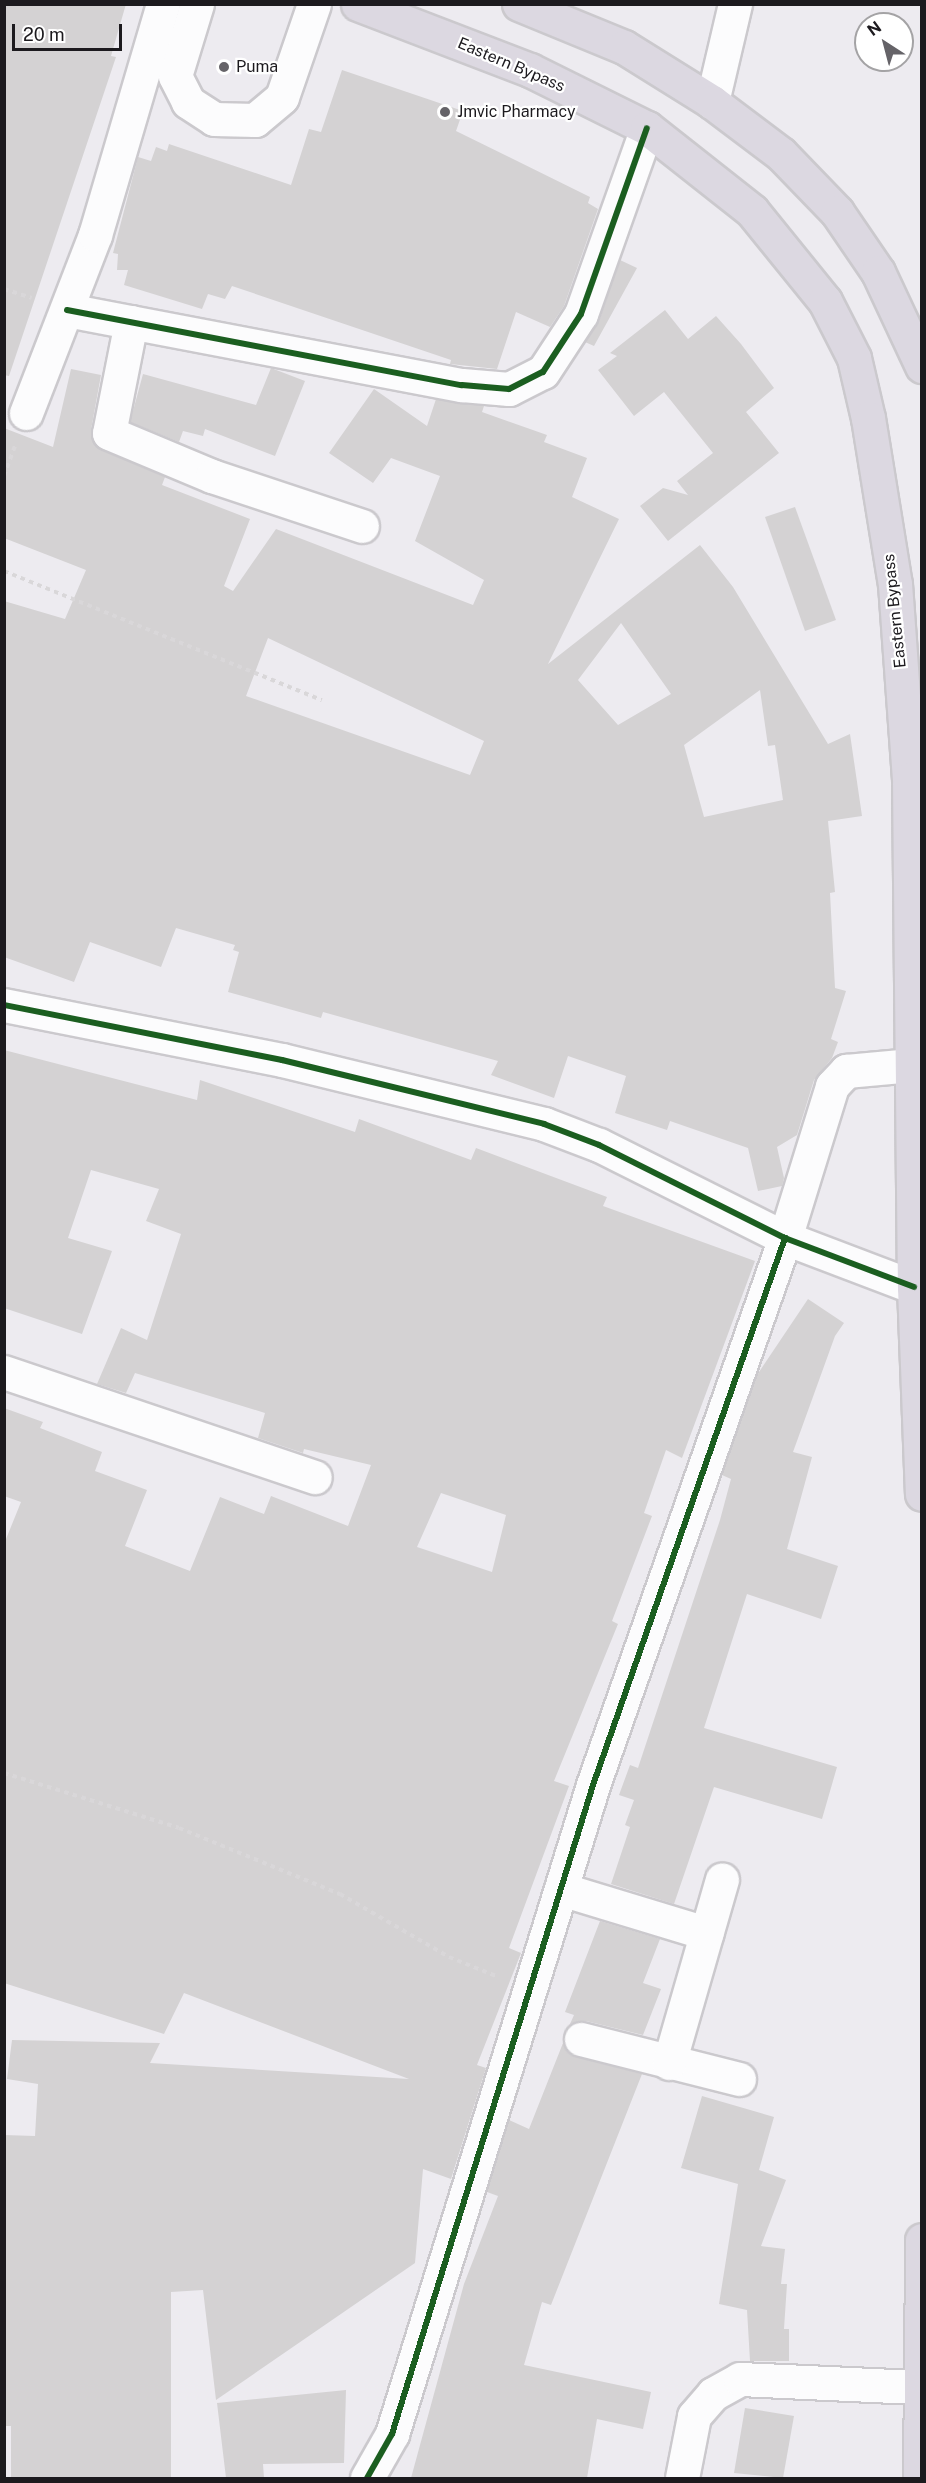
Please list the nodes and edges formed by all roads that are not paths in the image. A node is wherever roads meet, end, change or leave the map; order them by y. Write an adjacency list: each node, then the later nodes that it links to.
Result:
1 (163, 4): 9 (street)
2 (197, 4): 3 (street)
3 (314, 4)
4 (358, 4): 8 (highway, Eastern Bypass)
5 (519, 4): 7 (highway)
6 (734, 5): 7 (street)
7 (712, 102): 11 (highway)
8 (646, 128): 10 (street); 15 (highway, Eastern Bypass)
9 (67, 310): 10 (street); 12 (street)
10 (131, 322): 13 (street)
11 (921, 366)
12 (26, 412)
13 (362, 526)
14 (5, 1007): 16 (street)
15 (912, 1065): 16 (street); 17 (highway, Eastern Bypass)
16 (784, 1238): 17 (street); 22 (street)
17 (915, 1287): 20 (highway, Eastern Bypass)
18 (4, 1372): 19 (street)
19 (315, 1477)
20 (921, 1494)
21 (722, 1879): 23 (street)
22 (561, 1889): 23 (street); 29 (street)
23 (706, 1933): 25 (street)
24 (581, 2039): 25 (street)
25 (669, 2063): 26 (street)
26 (740, 2079)
27 (921, 2240): 28 (highway)
28 (919, 2387): 30 (street); 31 (highway)
29 (367, 2478)
30 (682, 2478)
31 (920, 2478)

